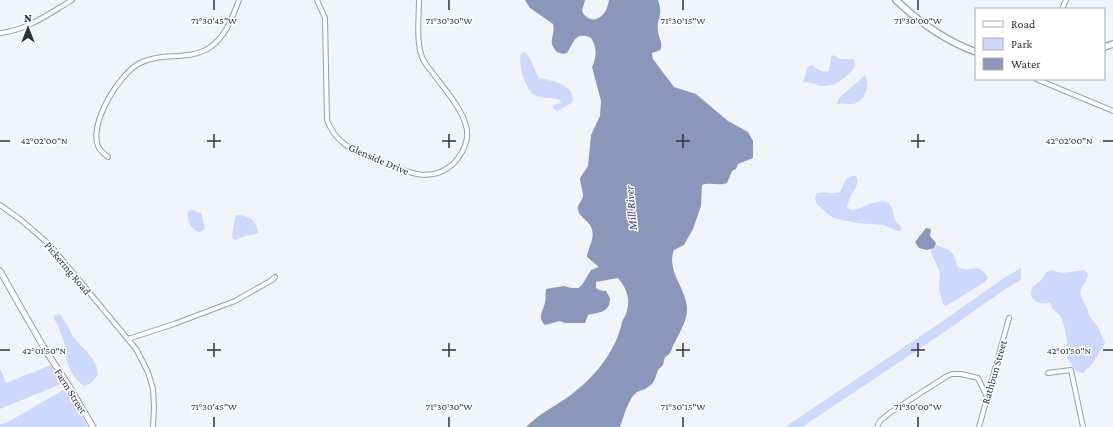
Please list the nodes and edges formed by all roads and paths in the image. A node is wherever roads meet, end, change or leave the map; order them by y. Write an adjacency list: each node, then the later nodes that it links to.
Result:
1 (72, 0): 6 (street)
2 (239, 0): 10 (street)
3 (317, 0): 4 (street, Glenside Drive)
4 (419, 0)
5 (896, 0): 7 (main road)
6 (0, 33)
7 (975, 52)
8 (1038, 80): 9 (street)
9 (1113, 111)
10 (108, 157)
11 (0, 205): 15 (street, Pickering Road)
12 (0, 271): 18 (street, Farm Street)
13 (275, 277): 15 (street)
14 (1009, 318): 17 (street, Rathbun Street)
15 (128, 339): 19 (street, Pickering Road)
16 (1048, 374): 22 (street)
17 (987, 397): 20 (street); 21 (street, Rathbun Street)
18 (93, 427)
19 (153, 427)
20 (877, 427)
21 (979, 427)
22 (1083, 427)

